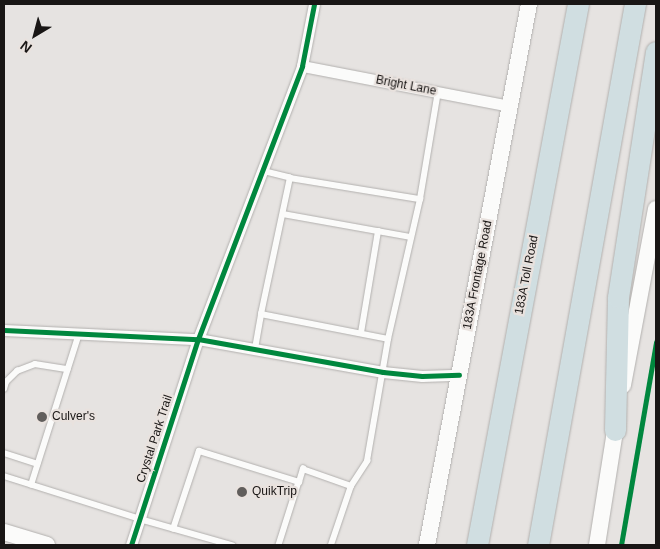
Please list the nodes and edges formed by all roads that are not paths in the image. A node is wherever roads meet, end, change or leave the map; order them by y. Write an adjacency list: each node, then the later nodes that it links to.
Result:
1 (314, 4): 6 (street, Crystal Park Trail)
2 (529, 4): 8 (main road, 183A Frontage Road)
3 (578, 4): 43 (highway, 183A Toll Road)
4 (636, 4): 44 (highway)
5 (656, 52): 27 (highway)
6 (302, 66): 7 (street, Bright Lane); 9 (street, Crystal Park Trail)
7 (438, 92): 8 (street, Bright Lane); 11 (lane)
8 (510, 106): 25 (main road, 183A Frontage Road)
9 (262, 171): 10 (lane); 20 (street, Crystal Park Trail)
10 (290, 178): 11 (lane); 13 (lane)
11 (420, 199): 15 (lane)
12 (656, 209): 27 (main road)
13 (282, 214): 14 (lane); 16 (lane)
14 (378, 231): 15 (lane); 19 (lane)
15 (411, 237): 21 (lane)
16 (262, 314): 19 (lane); 22 (lane)
17 (4, 330): 18 (street)
18 (79, 334): 20 (street); 23 (lane)
19 (360, 334): 21 (lane)
20 (198, 339): 22 (street); 34 (street, Crystal Park Trail)
21 (388, 339): 24 (lane)
22 (255, 349): 24 (street)
23 (68, 369): 26 (lane); 29 (lane)
24 (383, 372): 25 (street); 33 (lane)
25 (459, 375): 42 (main road, 183A Frontage Road)
26 (4, 389)
27 (615, 430): 45 (main road)
28 (4, 453): 29 (lane)
29 (37, 464): 32 (lane)
30 (4, 476): 32 (lane)
31 (299, 482): 33 (lane); 35 (lane); 40 (lane)
32 (30, 485): 34 (lane)
33 (351, 486): 41 (lane)
34 (140, 520): 35 (lane); 38 (street, Crystal Park Trail)
35 (174, 529): 39 (lane)
36 (4, 532): 37 (main road)
37 (47, 545)
38 (132, 545)
39 (232, 545)
40 (279, 545)
41 (331, 545)
42 (427, 545)
43 (476, 545)
44 (538, 545)
45 (597, 545)

